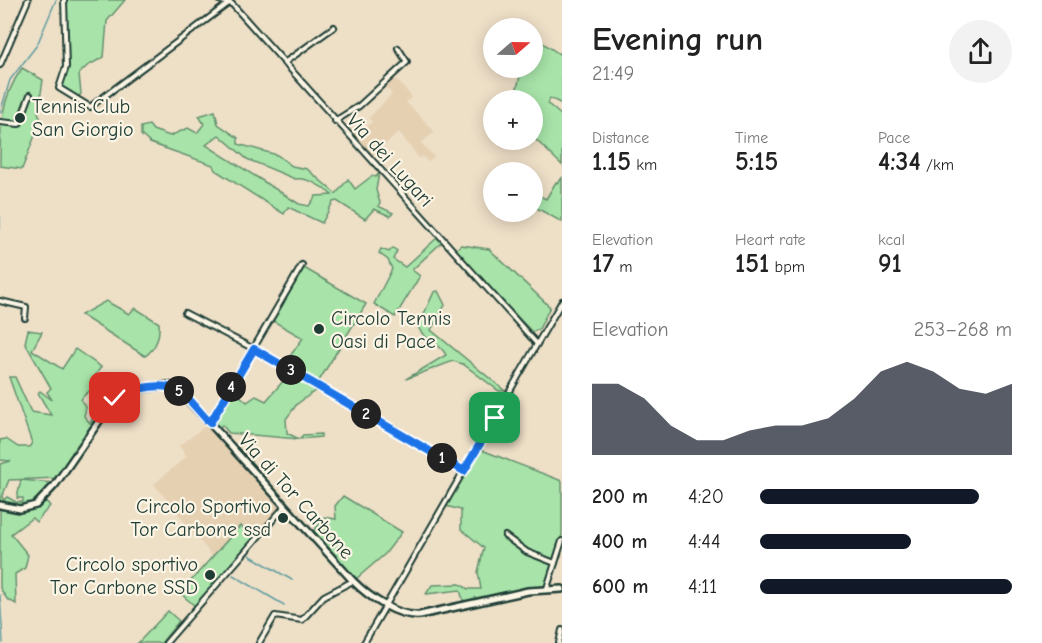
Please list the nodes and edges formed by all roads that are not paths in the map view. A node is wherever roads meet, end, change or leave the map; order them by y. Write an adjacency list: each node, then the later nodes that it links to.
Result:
1 (28, 0): 7 (street)
2 (64, 0): 4 (street)
3 (219, 0): 4 (street)
4 (230, 3): 8 (street, Via dei Lugari)
5 (334, 27): 8 (street)
6 (398, 48): 10 (street)
7 (1, 61)
8 (284, 63): 10 (street, Via dei Lugari)
9 (30, 95): 11 (street)
10 (335, 121): 17 (street, Via dei Lugari)
11 (0, 122)
12 (302, 265): 18 (street)
13 (0, 301): 16 (street)
14 (562, 301): 17 (street)
15 (185, 313): 18 (street)
16 (25, 318)
17 (537, 344): 20 (street)
18 (254, 349): 19 (street); 20 (street)
19 (210, 423): 21 (main road, Via di Tor Carbone); 22 (main road, Via di Tor Carbone)
20 (464, 471): 29 (street)
21 (0, 505)
22 (285, 506): 26 (main road, Via di Tor Carbone); 31 (street)
23 (505, 537): 25 (street)
24 (562, 541): 25 (street)
25 (555, 563): 27 (street)
26 (353, 581): 29 (main road, Via di Tor Carbone); 32 (street)
27 (547, 588): 28 (main road, Via di Tor Carbone); 29 (main road, Via di Tor Carbone)
28 (562, 589)
29 (387, 605): 33 (street)
30 (562, 630): 34 (street)
31 (166, 643)
32 (259, 643)
33 (364, 643)
34 (559, 643)

